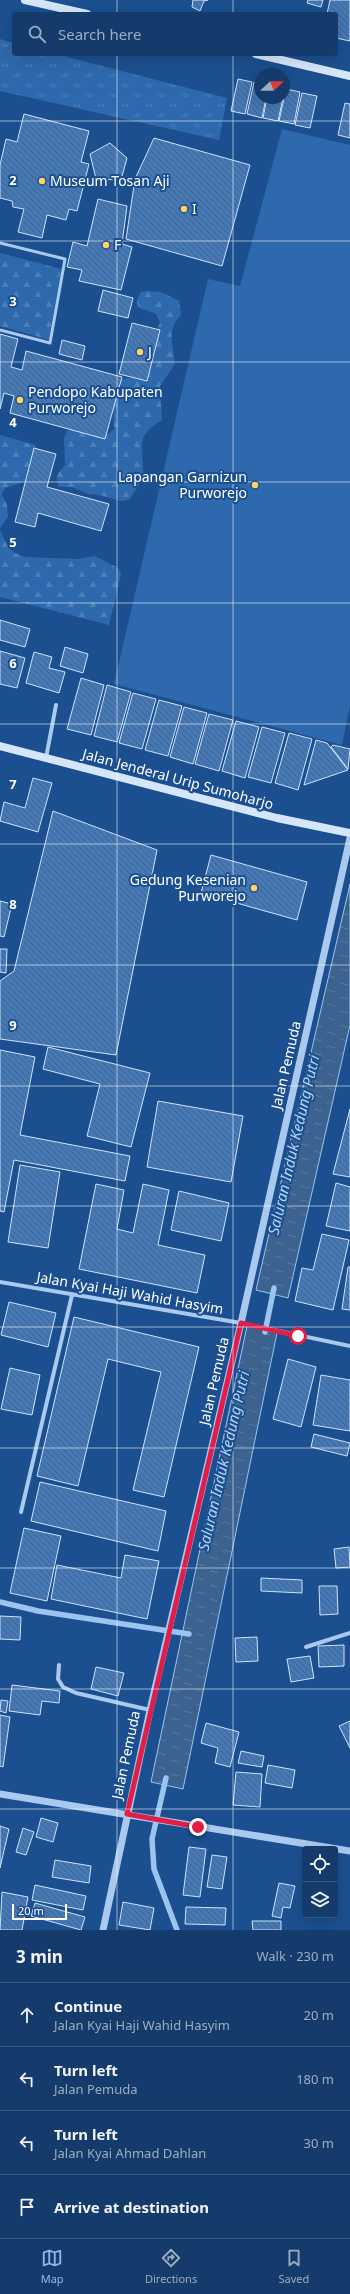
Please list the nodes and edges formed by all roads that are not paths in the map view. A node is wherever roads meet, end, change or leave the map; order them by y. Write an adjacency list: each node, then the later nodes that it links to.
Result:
1 (25, 0): 2 (main road)
2 (78, 12)
3 (265, 56): 4 (main road)
4 (350, 76)
5 (0, 243): 6 (lane)
6 (0, 330)
7 (56, 705): 9 (street)
8 (0, 746): 9 (main road, Jalan Jenderal Urip Sumoharjo)
9 (46, 758): 10 (main road, Jalan Jenderal Urip Sumoharjo)
10 (350, 833)
11 (350, 838): 14 (street, Jalan Pemuda)
12 (0, 1282): 13 (street, Jalan Kyai Haji Wahid Hasyim)
13 (72, 1295): 14 (street, Jalan Kyai Haji Wahid Hasyim); 16 (street)
14 (241, 1323): 15 (street, Jalan Kyai Haji Wahid Hasyim); 20 (street, Jalan Pemuda)
15 (350, 1346)
16 (21, 1512)
17 (350, 1633): 18 (street)
18 (306, 1647)
19 (59, 1665): 20 (street)
20 (150, 1710): 22 (street, Jalan Pemuda)
21 (0, 1794): 22 (street)
22 (127, 1814): 23 (street); 24 (street, Jalan Pemuda)
23 (350, 1851)
24 (103, 1930)

